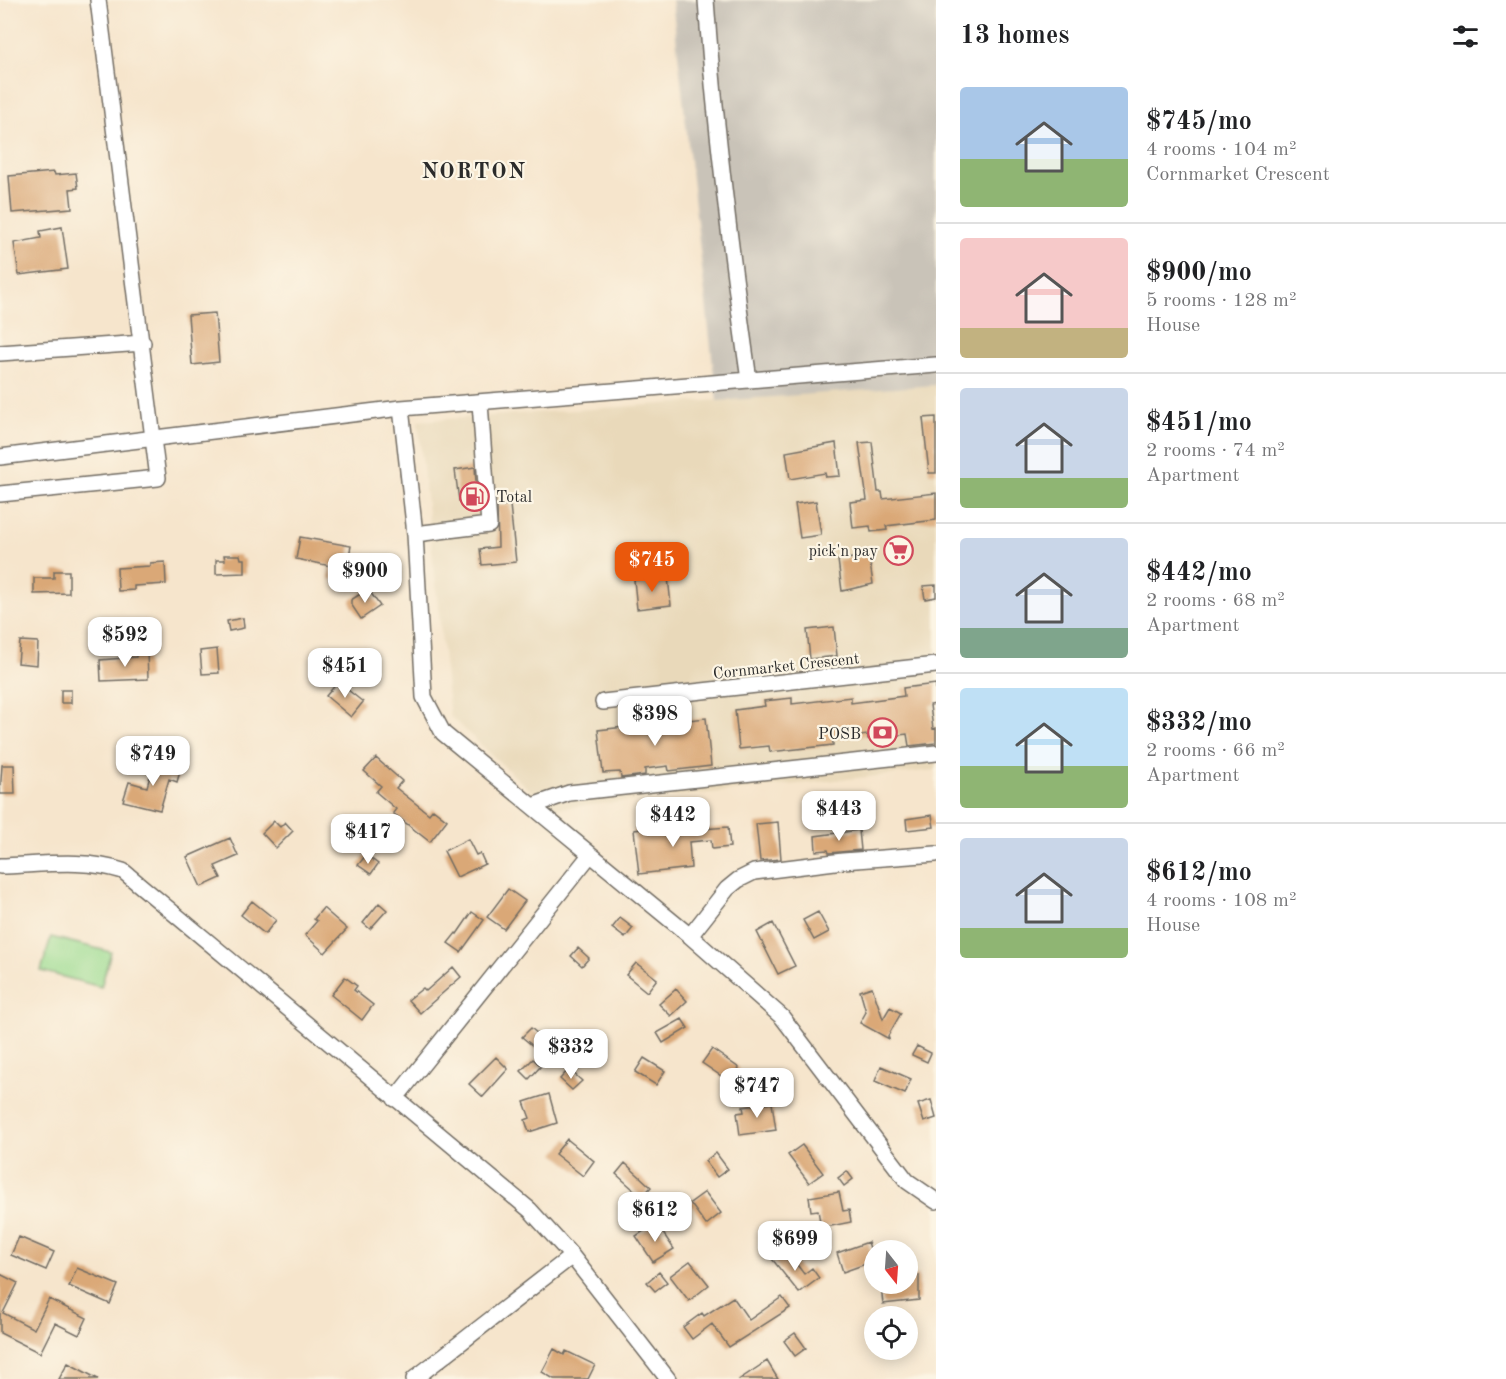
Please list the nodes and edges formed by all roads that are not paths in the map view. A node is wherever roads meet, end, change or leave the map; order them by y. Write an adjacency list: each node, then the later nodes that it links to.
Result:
1 (98, 0): 3 (street)
2 (707, 0): 6 (street)
3 (143, 344): 4 (street); 9 (street)
4 (0, 353)
5 (936, 365): 6 (street)
6 (749, 380): 7 (street)
7 (480, 403): 8 (street); 12 (street)
8 (401, 408): 9 (street); 12 (street)
9 (152, 439): 10 (street); 11 (street)
10 (0, 457)
11 (0, 494)
12 (415, 534): 16 (street)
13 (936, 665): 14 (street, Cornmarket Crescent)
14 (603, 702)
15 (936, 753): 16 (street)
16 (532, 806): 18 (street)
17 (936, 854): 20 (street)
18 (590, 855): 20 (street); 21 (street)
19 (0, 866): 21 (street)
20 (690, 936): 22 (street)
21 (395, 1099): 23 (street)
22 (936, 1201)
23 (573, 1256): 24 (street); 25 (street)
24 (414, 1379)
25 (668, 1379)

